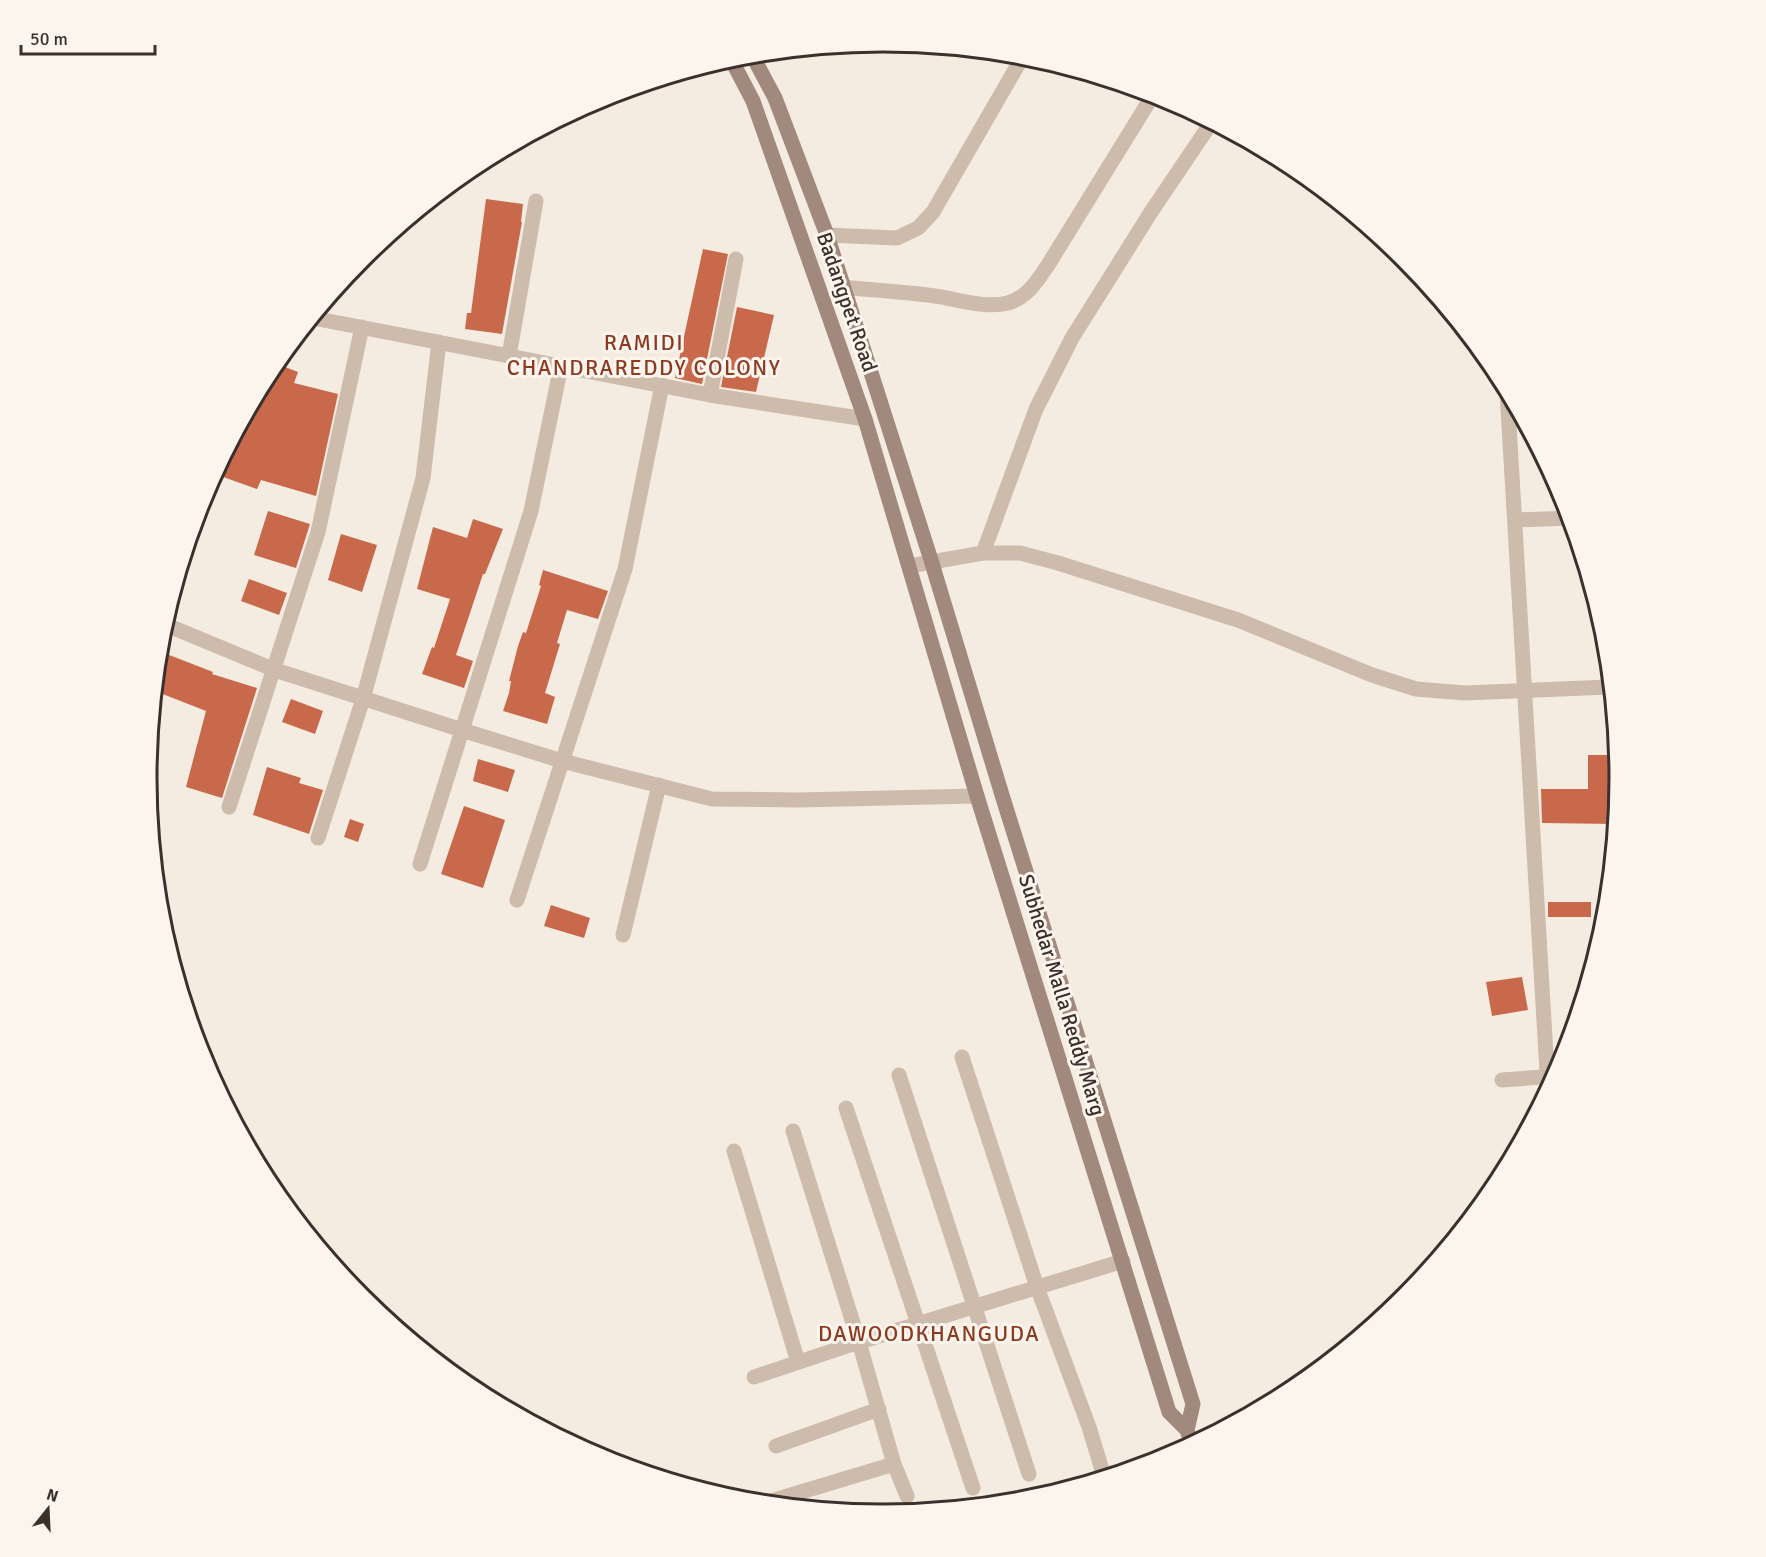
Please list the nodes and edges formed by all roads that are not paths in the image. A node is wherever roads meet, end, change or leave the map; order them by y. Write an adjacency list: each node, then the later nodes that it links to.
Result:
1 (757, 64): 7 (main road, Badangpet Road)
2 (1018, 65): 7 (street)
3 (735, 67): 18 (main road, Badangpet Road)
4 (1149, 103): 9 (street)
5 (1207, 129): 21 (street)
6 (536, 201): 13 (street)
7 (827, 235): 9 (main road, Badangpet Road)
8 (736, 259): 16 (street)
9 (843, 287): 22 (main road, Badangpet Road)
10 (321, 320): 11 (street)
11 (362, 327): 12 (street); 25 (street)
12 (439, 342): 13 (street); 28 (street)
13 (508, 356): 14 (street)
14 (561, 366): 15 (street); 29 (street)
15 (662, 386): 16 (street); 30 (street)
16 (710, 395): 18 (street)
17 (1508, 410): 20 (street)
18 (865, 419): 23 (main road, Badangpet Road)
19 (1560, 518): 20 (street)
20 (1515, 520): 27 (street)
21 (983, 553): 22 (street); 27 (street)
22 (931, 560): 23 (street); 54 (main road, Subhedar Malla Reddy Marg)
23 (909, 566): 32 (main road, Subhedar Malla Reddy Marg)
24 (173, 628): 25 (street)
25 (275, 670): 28 (street); 33 (street)
26 (1603, 687): 27 (street)
27 (1524, 691): 39 (street)
28 (363, 699): 29 (street); 34 (street)
29 (462, 730): 30 (street); 35 (street)
30 (562, 761): 31 (street); 36 (street)
31 (659, 785): 32 (street); 37 (street)
32 (977, 796): 46 (main road, Subhedar Malla Reddy Marg)
33 (229, 807)
34 (318, 838)
35 (420, 864)
36 (517, 900)
37 (624, 935)
38 (962, 1056): 47 (street)
39 (1549, 1067)
40 (899, 1075): 48 (street)
41 (1502, 1080): 42 (street)
42 (1543, 1080)
43 (846, 1108): 49 (street)
44 (793, 1131): 50 (street)
45 (734, 1151): 51 (street)
46 (1124, 1261): 47 (street); 54 (main road, Subhedar Malla Reddy Marg)
47 (1037, 1287): 48 (street); 57 (street)
48 (975, 1307): 49 (street); 58 (street)
49 (917, 1325): 50 (street); 59 (street)
50 (859, 1342): 51 (street); 53 (street)
51 (798, 1362): 52 (street)
52 (754, 1377)
53 (879, 1409): 55 (street); 56 (street)
54 (1189, 1437)
55 (776, 1446)
56 (894, 1464): 60 (street); 61 (street)
57 (1102, 1470)
58 (1029, 1474)
59 (973, 1488)
60 (906, 1496)
61 (783, 1497)

